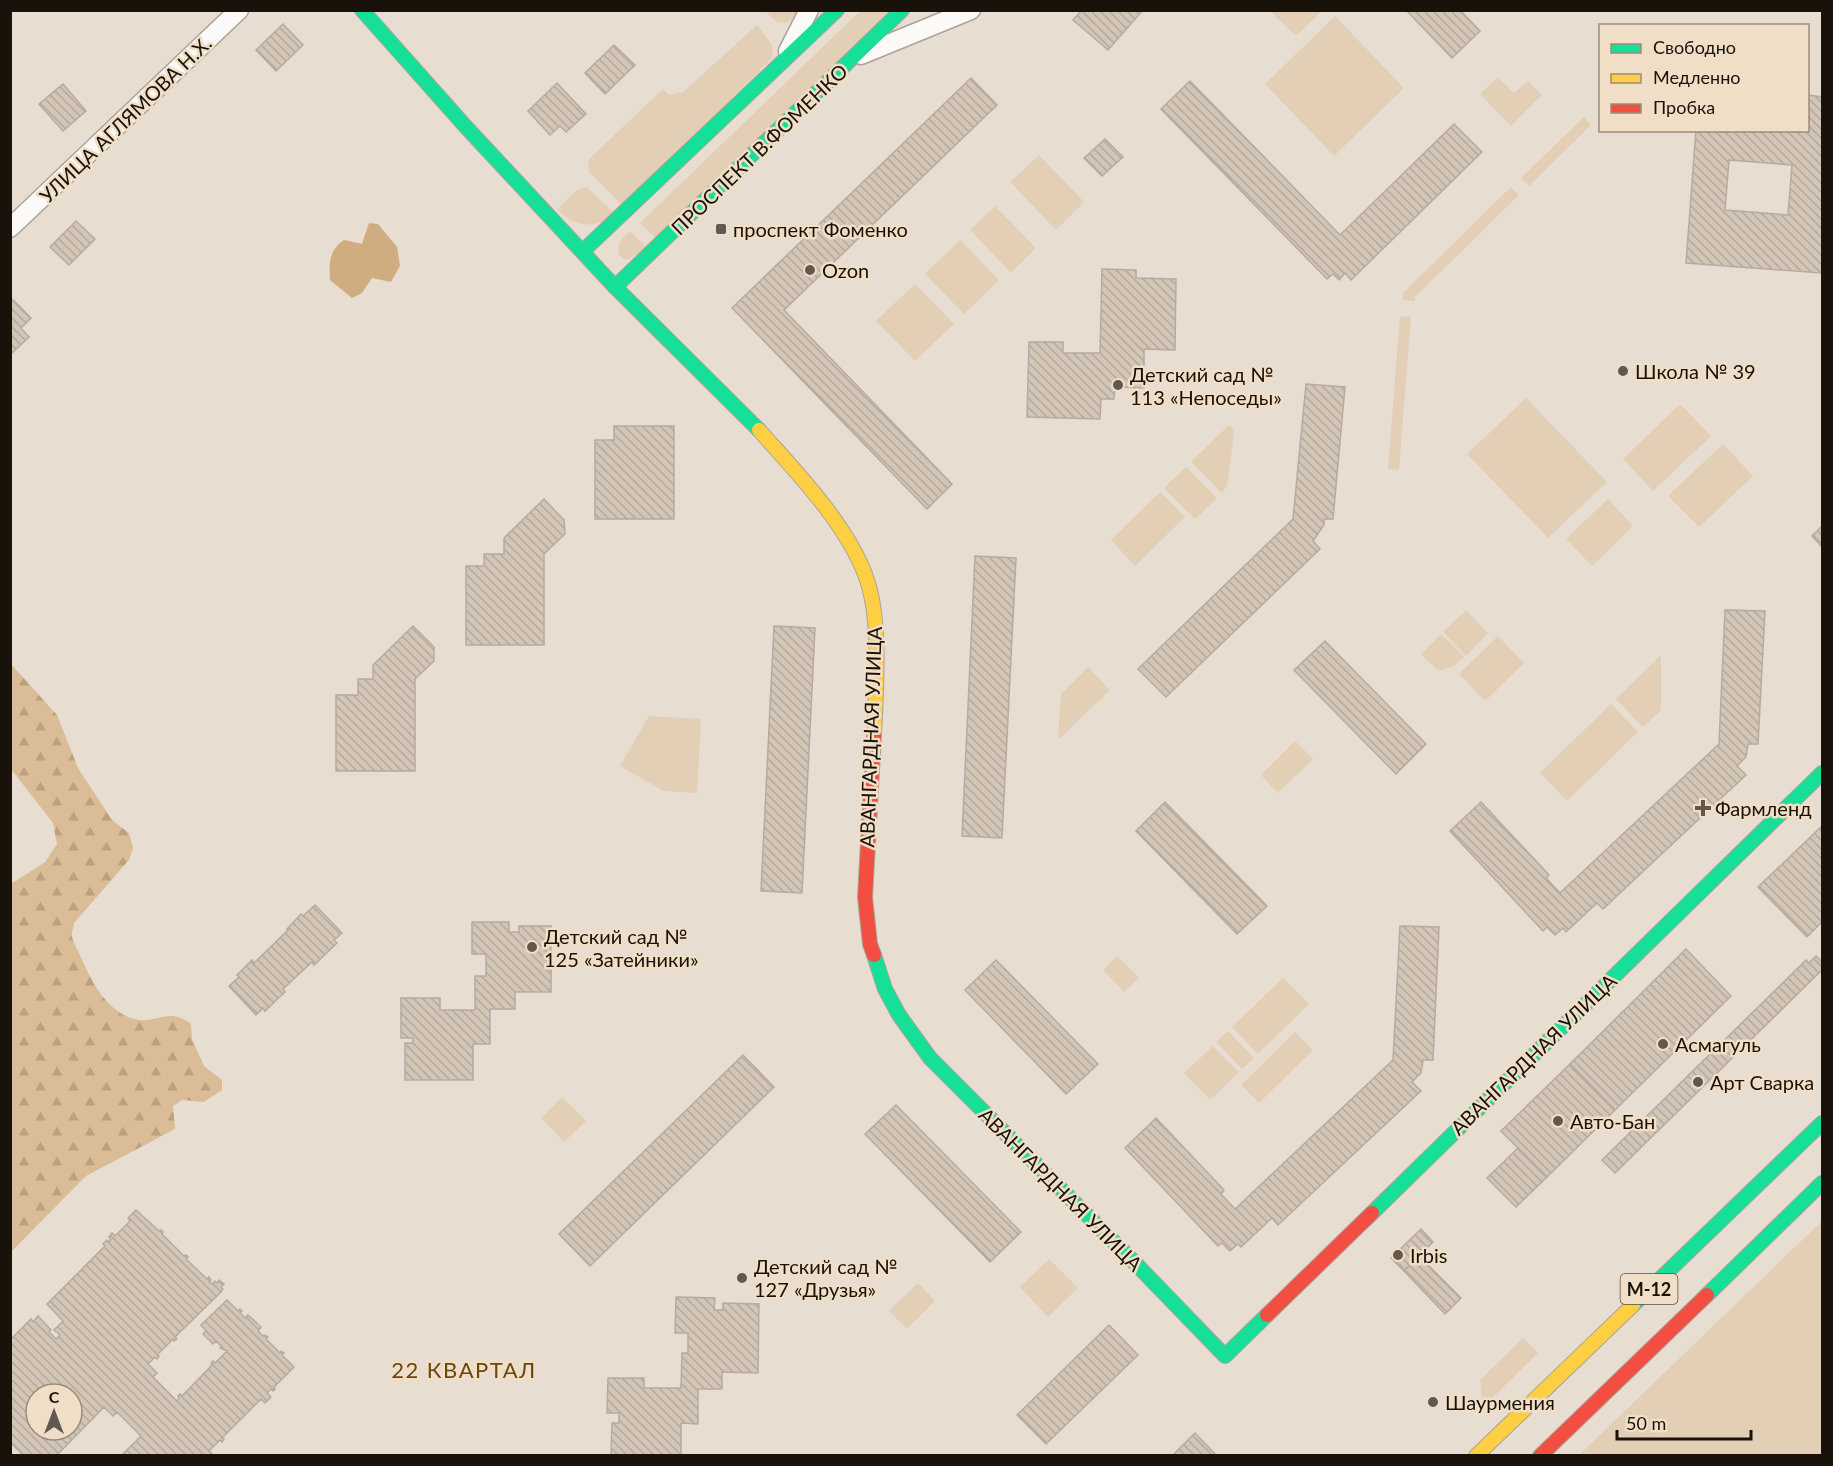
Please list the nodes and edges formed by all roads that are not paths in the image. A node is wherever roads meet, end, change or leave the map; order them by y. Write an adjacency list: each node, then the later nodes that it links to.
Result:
1 (239, 10): 9 (street, УЛИЦА АГЛЯМОВА Н.Х.)
2 (362, 10): 10 (street)
3 (809, 10): 8 (street)
4 (837, 10): 8 (street)
5 (902, 10): 7 (street, ПРОСПЕКТ В.ФОМЕНКО)
6 (971, 10): 7 (street)
7 (851, 59): 11 (street, ПРОСПЕКТ В.ФОМЕНКО)
8 (781, 64): 10 (street)
9 (10, 228)
10 (583, 251): 11 (street)
11 (615, 287): 12 (street, АВАНГАРДНАЯ УЛИЦА)
12 (1822, 773)
13 (1822, 1123): 15 (street, М-12)
14 (1822, 1183): 16 (street, М-12)
15 (1476, 1455)
16 (1540, 1455)

